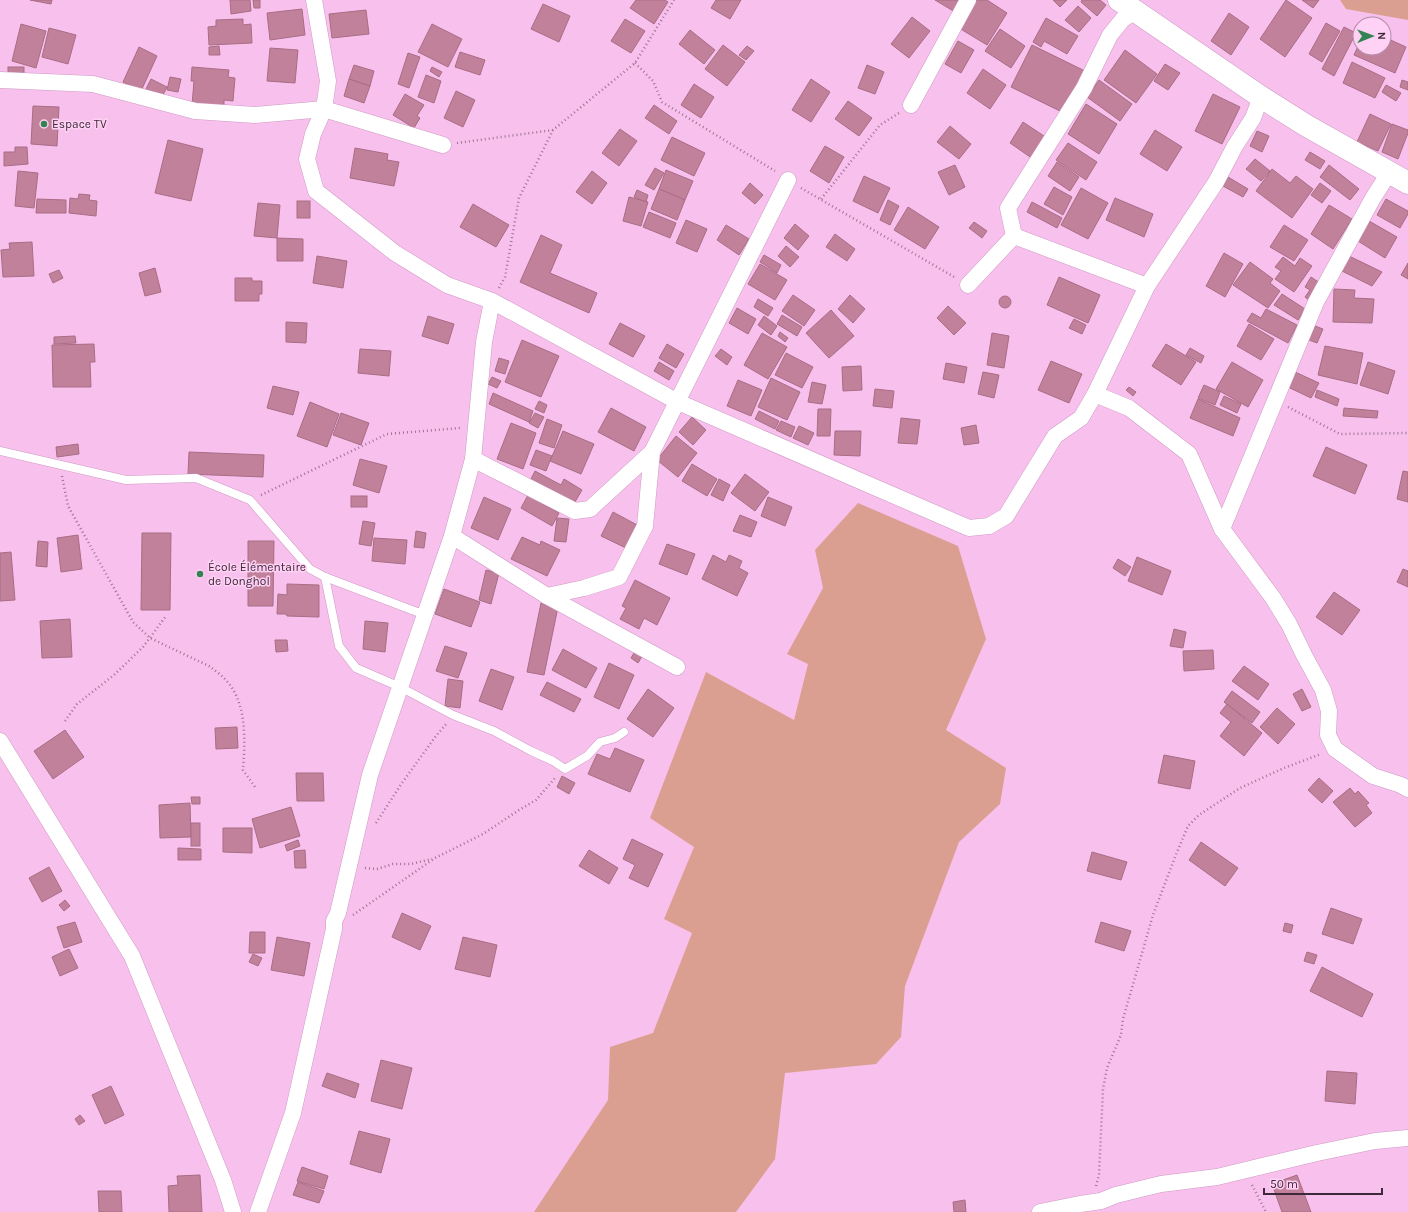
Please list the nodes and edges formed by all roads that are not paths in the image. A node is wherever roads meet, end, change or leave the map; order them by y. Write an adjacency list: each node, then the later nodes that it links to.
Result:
1 (314, 0): 7 (street)
2 (968, 0): 6 (street)
3 (1127, 6): 5 (highway); 12 (street)
4 (0, 80): 7 (street)
5 (1261, 97): 9 (highway); 14 (street)
6 (911, 105)
7 (324, 109): 8 (street); 15 (street)
8 (443, 144)
9 (1389, 173): 11 (highway); 21 (street)
10 (788, 180): 17 (street)
11 (1408, 183)
12 (1014, 236): 13 (street); 14 (street)
13 (968, 285)
14 (1147, 286): 16 (street)
15 (492, 301): 17 (street); 20 (street)
16 (1094, 394): 17 (street); 21 (street)
17 (678, 402): 19 (street)
18 (0, 451): 23 (lane)
19 (652, 452): 20 (street); 24 (street)
20 (473, 459): 22 (street)
21 (1222, 529): 30 (street)
22 (452, 536): 24 (street); 25 (street)
23 (325, 577): 25 (lane); 27 (lane)
24 (547, 596): 26 (street)
25 (425, 615): 27 (street)
26 (677, 667)
27 (400, 687): 28 (lane); 33 (street)
28 (624, 732)
29 (0, 741): 32 (street)
30 (1408, 789)
31 (1408, 1138): 34 (street)
32 (234, 1212)
33 (258, 1212)
34 (1040, 1212)

